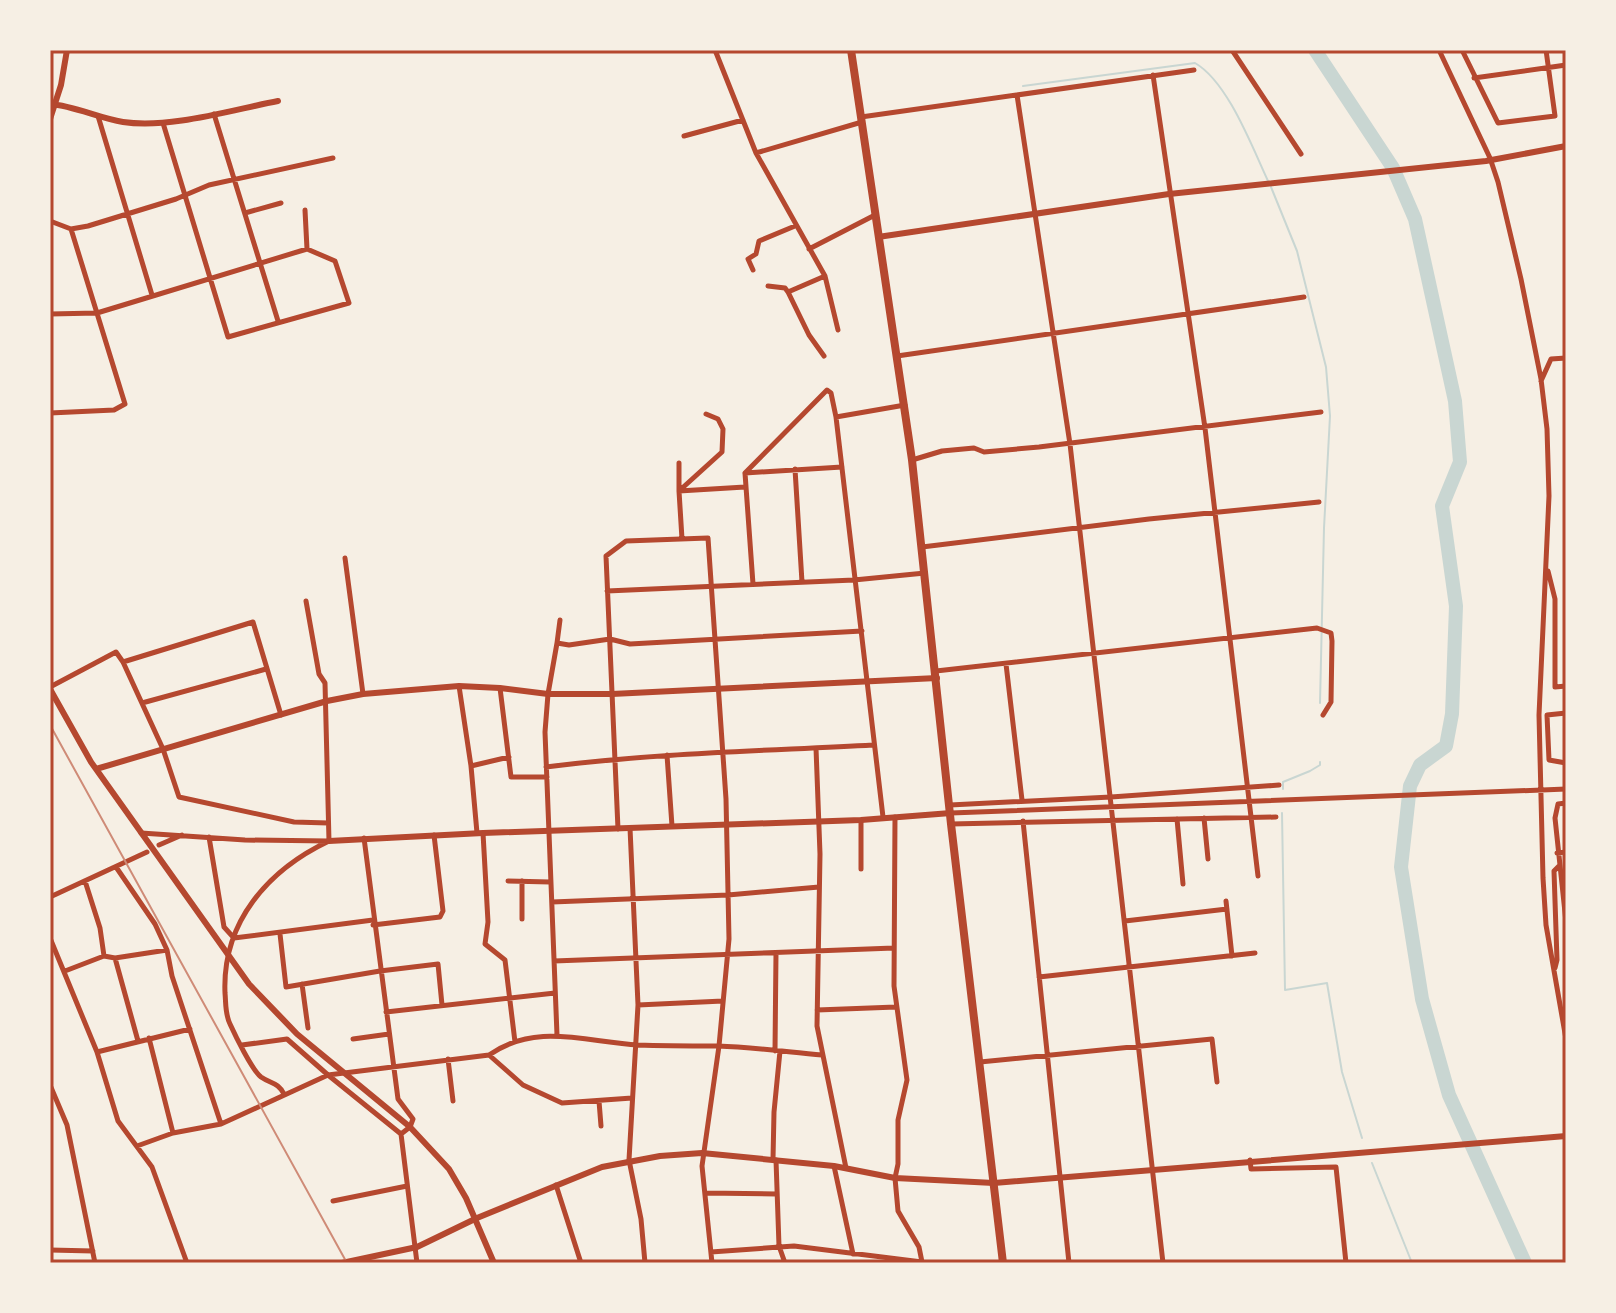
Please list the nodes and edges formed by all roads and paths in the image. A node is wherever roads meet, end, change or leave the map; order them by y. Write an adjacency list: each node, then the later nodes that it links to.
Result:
1 (67, 50): 15 (street)
2 (715, 50): 20 (street)
3 (851, 50): 19 (highway)
4 (1232, 50): 25 (street)
5 (1439, 50): 27 (street)
6 (1462, 50): 12 (street)
7 (1546, 50): 9 (street)
8 (1566, 65): 9 (street)
9 (1549, 67): 12 (street); 12 (street)
10 (1194, 70): 11 (street)
11 (1153, 75): 13 (street); 29 (street)
12 (1474, 78)
13 (1017, 95): 19 (street); 35 (street)
14 (278, 101): 16 (street)
15 (52, 104): 17 (street); 18 (street)
16 (214, 113): 21 (street); 28 (street)
17 (98, 116): 21 (street); 33 (street)
18 (50, 119)
19 (862, 119): 24 (street); 36 (highway)
20 (743, 120): 22 (street); 24 (street)
21 (163, 123): 30 (street)
22 (684, 136)
23 (1566, 146): 27 (street)
24 (756, 153): 38 (street)
25 (1301, 154)
26 (333, 158): 28 (street)
27 (1488, 160): 29 (street); 60 (street)
28 (233, 180): 30 (street); 34 (street)
29 (1169, 194): 35 (street); 52 (street)
30 (184, 195): 33 (street); 46 (street)
31 (281, 203): 34 (street)
32 (305, 210): 41 (street)
33 (128, 213): 39 (street); 49 (street)
34 (245, 213): 43 (street)
35 (1034, 213): 40 (street); 56 (street)
36 (875, 214): 40 (highway); 42 (street)
37 (50, 221): 39 (street)
38 (795, 226): 42 (street); 44 (street)
39 (71, 229): 51 (street)
40 (878, 237): 58 (highway)
41 (307, 249): 43 (street); 54 (street)
42 (809, 249): 45 (street)
43 (260, 263): 46 (street); 54 (street)
44 (753, 270)
45 (825, 276): 48 (street); 55 (street)
46 (210, 278): 49 (street); 54 (street)
47 (768, 286): 48 (street)
48 (788, 292): 57 (street)
49 (152, 295): 51 (street)
50 (1304, 297): 52 (street)
51 (97, 313): 53 (street); 63 (street)
52 (1187, 313): 56 (street); 66 (street)
53 (50, 314)
54 (278, 321)
55 (838, 330)
56 (1053, 334): 58 (street); 67 (street)
57 (824, 356)
58 (897, 356): 61 (highway)
59 (1566, 358): 60 (street)
60 (1541, 381): 81 (street)
61 (905, 405): 65 (street); 68 (highway)
62 (1321, 412): 66 (street)
63 (50, 413)
64 (706, 414): 74 (street)
65 (836, 417): 70 (street); 72 (street)
66 (1205, 428): 67 (street); 76 (street)
67 (1070, 444): 68 (street); 77 (street)
68 (912, 460): 79 (highway)
69 (679, 463): 74 (street)
70 (842, 467): 71 (street); 83 (street)
71 (795, 469): 72 (street); 84 (street)
72 (745, 473): 73 (street)
73 (745, 487): 74 (street); 85 (street)
74 (679, 491): 78 (street)
75 (1319, 502): 76 (street)
76 (1215, 514): 77 (street); 91 (street)
77 (1078, 528): 79 (street); 95 (street)
78 (682, 539): 86 (street); 87 (street)
79 (922, 547): 82 (highway)
80 (345, 558): 106 (street)
81 (1546, 564): 102 (street); 128 (street)
82 (926, 573): 83 (street); 99 (highway)
83 (854, 580): 84 (street); 90 (street)
84 (802, 582): 85 (street)
85 (753, 584): 86 (street)
86 (710, 587): 87 (street); 92 (street)
87 (607, 591): 93 (street)
88 (306, 601): 109 (street)
89 (560, 620): 94 (street)
90 (862, 631): 92 (street); 100 (street)
91 (1228, 637): 95 (street); 113 (street); 127 (street)
92 (715, 638): 93 (street); 105 (street)
93 (610, 639): 94 (street); 108 (street)
94 (557, 643): 107 (street)
95 (1093, 655): 97 (street); 130 (street)
96 (123, 662): 98 (street); 103 (street); 110 (street)
97 (1006, 664): 99 (street); 131 (street)
98 (266, 669): 110 (street); 112 (street)
99 (937, 674): 100 (street); 135 (highway)
100 (866, 683): 105 (street); 114 (street)
101 (459, 686): 104 (street); 106 (street); 122 (street)
102 (1566, 686)
103 (50, 688): 124 (street)
104 (500, 688): 107 (street); 119 (street)
105 (718, 688): 108 (street); 117 (street)
106 (363, 694): 109 (street)
107 (548, 694): 108 (street); 123 (street)
108 (612, 694): 120 (street)
109 (327, 701): 112 (street); 146 (street)
110 (142, 703): 116 (street)
111 (1566, 713): 121 (street)
112 (281, 715): 116 (street)
113 (1323, 715)
114 (873, 745): 115 (street); 136 (street)
115 (816, 748): 117 (street); 145 (street)
116 (163, 749): 124 (street); 146 (street)
117 (723, 751): 118 (street); 147 (street)
118 (667, 755): 120 (street); 149 (street)
119 (509, 757): 122 (street); 125 (street)
120 (616, 758): 123 (street); 151 (street)
121 (1566, 763)
122 (471, 766): 154 (street)
123 (546, 767): 125 (street)
124 (96, 769): 153 (street)
125 (547, 777): 152 (street)
126 (1279, 785): 127 (street)
127 (1247, 787): 130 (street); 132 (street)
128 (1539, 789): 129 (street); 132 (street); 205 (street)
129 (1566, 789)
130 (1111, 797): 131 (street); 134 (street)
131 (1022, 800): 135 (street)
132 (1249, 802): 134 (street); 140 (street)
133 (1566, 803): 163 (street)
134 (1112, 807): 135 (street); 143 (street)
135 (950, 809): 137 (street); 148 (highway)
136 (883, 817): 137 (street); 142 (street)
137 (895, 817): 189 (street)
138 (1276, 817): 140 (street)
139 (1204, 818): 140 (street); 141 (street); 164 (street)
140 (1251, 818): 168 (street)
141 (1177, 819): 143 (street); 173 (street)
142 (861, 820): 145 (street); 167 (street)
143 (1114, 820): 144 (street); 183 (street)
144 (1023, 821): 148 (street); 206 (street)
145 (819, 822): 147 (street); 174 (street)
146 (328, 823): 159 (street)
147 (726, 824): 149 (street); 175 (street)
148 (951, 824): 235 (highway)
149 (672, 826): 150 (street)
150 (630, 828): 151 (street); 177 (street)
151 (618, 829): 152 (street)
152 (547, 831): 154 (street); 172 (street)
153 (141, 833): 155 (street); 246 (street)
154 (480, 833): 156 (street); 209 (street)
155 (183, 834): 157 (street); 160 (street)
156 (434, 835): 158 (street); 185 (street)
157 (209, 837): 159 (street); 188 (street)
158 (364, 838): 159 (street); 185 (street)
159 (329, 841): 188 (street)
160 (159, 845)
161 (147, 852): 166 (street)
162 (1566, 852): 163 (street)
163 (1557, 853): 165 (street)
164 (1208, 859)
165 (1559, 866): 179 (street); 205 (street)
166 (116, 867): 169 (street); 190 (street)
167 (861, 869)
168 (1258, 876)
169 (85, 881): 176 (street); 195 (street)
170 (508, 881): 171 (street)
171 (522, 881): 172 (street); 182 (street)
172 (550, 882): 180 (street)
173 (1183, 884)
174 (819, 887): 175 (street); 191 (street)
175 (728, 895): 177 (street); 194 (street)
176 (50, 897)
177 (633, 898): 180 (street); 197 (street)
178 (1226, 901): 181 (street)
179 (1565, 901): 184 (street)
180 (552, 902): 201 (street)
181 (1227, 909): 183 (street); 196 (street)
182 (522, 919)
183 (1125, 921): 202 (street)
184 (1566, 922)
185 (373, 923): 186 (street); 204 (street)
186 (280, 934): 188 (street); 207 (street)
187 (50, 938): 198 (street)
188 (234, 938): 225 (street)
189 (894, 948): 191 (street); 213 (street)
190 (167, 950): 199 (street); 217 (street)
191 (817, 951): 192 (street); 214 (street)
192 (776, 953): 194 (street); 229 (street)
193 (1255, 953): 196 (street)
194 (727, 955): 197 (street); 210 (street)
195 (104, 956): 199 (street); 203 (street)
196 (1232, 956): 202 (street)
197 (637, 957): 201 (street); 212 (street)
198 (59, 958): 200 (street); 203 (street)
199 (115, 958): 223 (street)
200 (50, 959)
201 (554, 961): 208 (street)
202 (1130, 967): 206 (street); 228 (street)
203 (65, 971): 230 (street)
204 (380, 971): 207 (street); 211 (street); 215 (street)
205 (1554, 973): 222 (street)
206 (1039, 977): 233 (street)
207 (302, 984): 216 (street)
208 (555, 993): 209 (street); 219 (street)
209 (510, 998): 211 (street); 224 (street)
210 (723, 1001): 212 (street); 227 (street)
211 (442, 1005): 215 (street)
212 (638, 1005): 226 (street)
213 (896, 1007): 214 (street); 259 (street)
214 (817, 1010): 232 (street)
215 (386, 1012): 218 (street)
216 (308, 1028)
217 (190, 1029): 220 (street); 244 (street)
218 (389, 1034): 221 (street); 236 (street)
219 (557, 1035): 224 (street); 226 (street)
220 (149, 1038): 223 (street); 247 (street)
221 (353, 1039)
222 (1566, 1039)
223 (138, 1041): 230 (street)
224 (515, 1042): 231 (street)
225 (242, 1045): 237 (street); 240 (street)
226 (634, 1045): 227 (street); 241 (street)
227 (719, 1046): 229 (street); 251 (street)
228 (1139, 1047): 233 (street); 238 (street); 257 (street)
229 (778, 1051): 232 (street); 252 (street)
230 (97, 1052): 250 (street)
231 (489, 1055): 234 (street); 243 (street)
232 (822, 1055): 256 (street)
233 (1047, 1056): 235 (street); 258 (street)
234 (448, 1059): 236 (street); 242 (street)
235 (980, 1062): 260 (highway)
236 (393, 1066): 237 (street); 246 (street)
237 (328, 1075): 240 (street); 248 (street)
238 (1217, 1082)
239 (51, 1088): 270 (street)
240 (284, 1094): 244 (street)
241 (632, 1098): 243 (street); 253 (street)
242 (453, 1101)
243 (599, 1101): 245 (street)
244 (221, 1124): 247 (street)
245 (601, 1126)
246 (410, 1127): 248 (street); 266 (street)
247 (173, 1133): 250 (street)
248 (401, 1134): 262 (street)
249 (1566, 1136): 254 (street)
250 (137, 1146): 275 (street)
251 (702, 1153): 252 (street); 253 (street); 263 (street)
252 (774, 1159): 255 (street); 264 (street)
253 (629, 1160): 261 (street); 280 (street)
254 (1250, 1160): 257 (street); 287 (street)
255 (834, 1166): 256 (street); 272 (street)
256 (846, 1168): 259 (street)
257 (1152, 1168): 258 (street); 286 (street)
258 (1060, 1176): 260 (street); 285 (street)
259 (895, 1178): 260 (street); 283 (street)
260 (994, 1183): 284 (highway)
261 (556, 1185): 266 (street); 279 (street)
262 (407, 1186): 265 (street); 268 (street)
263 (705, 1193): 264 (street); 271 (street)
264 (776, 1194): 267 (street)
265 (333, 1201)
266 (477, 1218): 268 (street); 278 (street)
267 (779, 1246): 271 (street); 272 (street); 282 (street)
268 (417, 1247): 276 (street); 277 (street)
269 (50, 1250): 270 (street)
270 (93, 1251): 274 (street)
271 (711, 1252): 281 (street)
272 (853, 1254): 273 (street)
273 (875, 1260): 283 (street)
274 (95, 1263)
275 (187, 1263)
276 (342, 1263)
277 (417, 1263)
278 (494, 1263)
279 (581, 1263)
280 (645, 1263)
281 (712, 1263)
282 (785, 1263)
283 (922, 1263)
284 (1003, 1263)
285 (1069, 1263)
286 (1163, 1263)
287 (1346, 1263)

